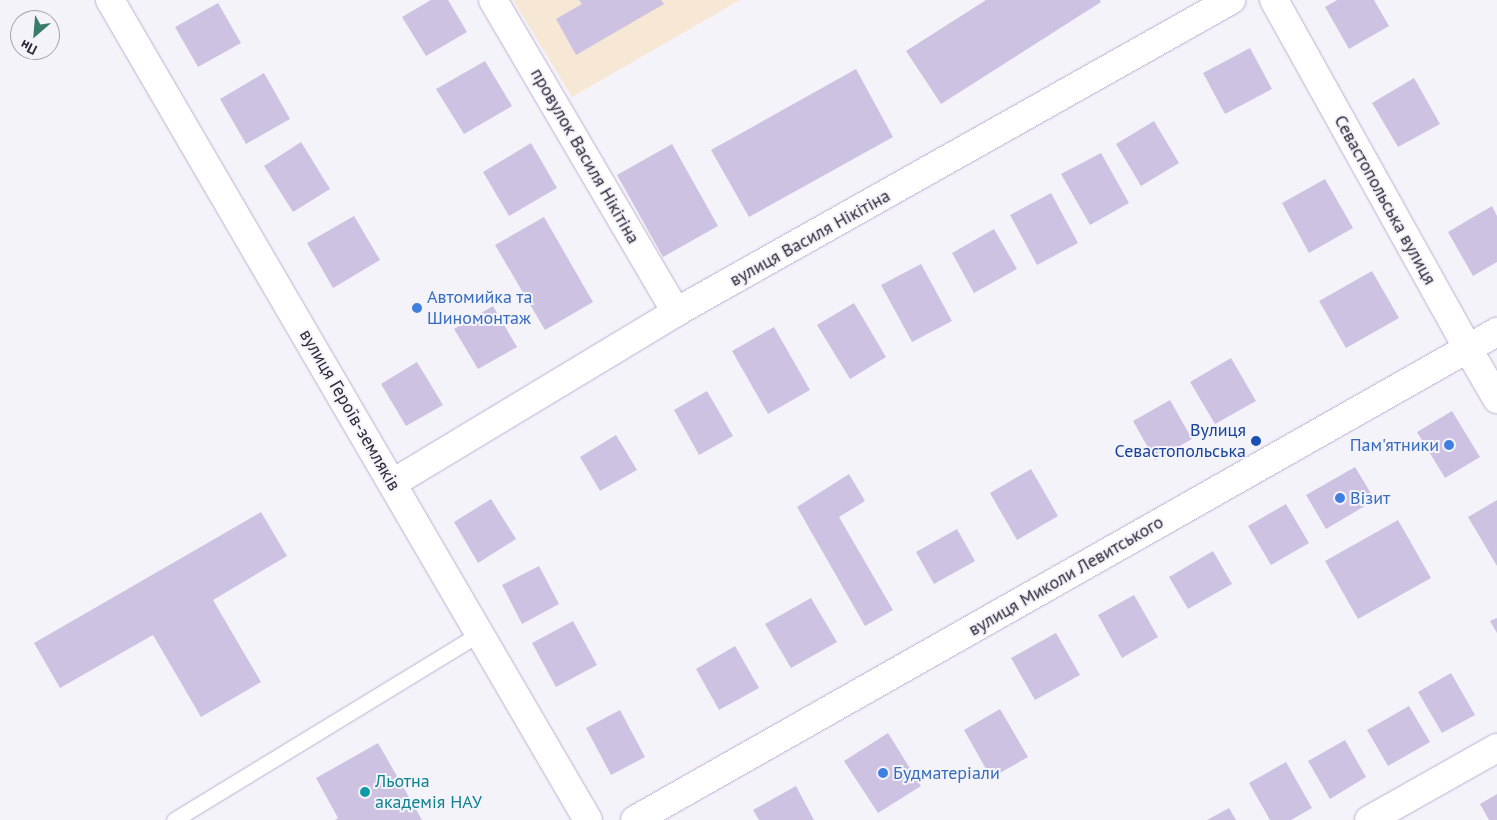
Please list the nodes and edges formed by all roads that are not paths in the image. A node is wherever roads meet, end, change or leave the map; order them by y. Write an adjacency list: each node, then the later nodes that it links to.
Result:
1 (110, 0): 9 (main road, вулиця Героїв-земляків)
2 (493, 0): 5 (main road, провулок Василя Нікітіна)
3 (1231, 0): 5 (main road, вулиця Василя Нікітіна)
4 (1274, 0): 7 (main road, Севастопольська вулиця)
5 (676, 312): 9 (main road, вулиця Василя Нікітіна)
6 (1497, 332): 7 (main road, вулиця Миколи Левитського)
7 (1468, 349): 8 (main road, Севастопольська вулиця); 14 (main road, вулиця Миколи Левитського)
8 (1497, 399)
9 (393, 483): 10 (main road, вулиця Героїв-земляків)
10 (479, 634): 12 (lane); 13 (main road, вулиця Героїв-земляків)
11 (1497, 748): 15 (main road)
12 (174, 820)
13 (588, 820)
14 (635, 820)
15 (1369, 820)

